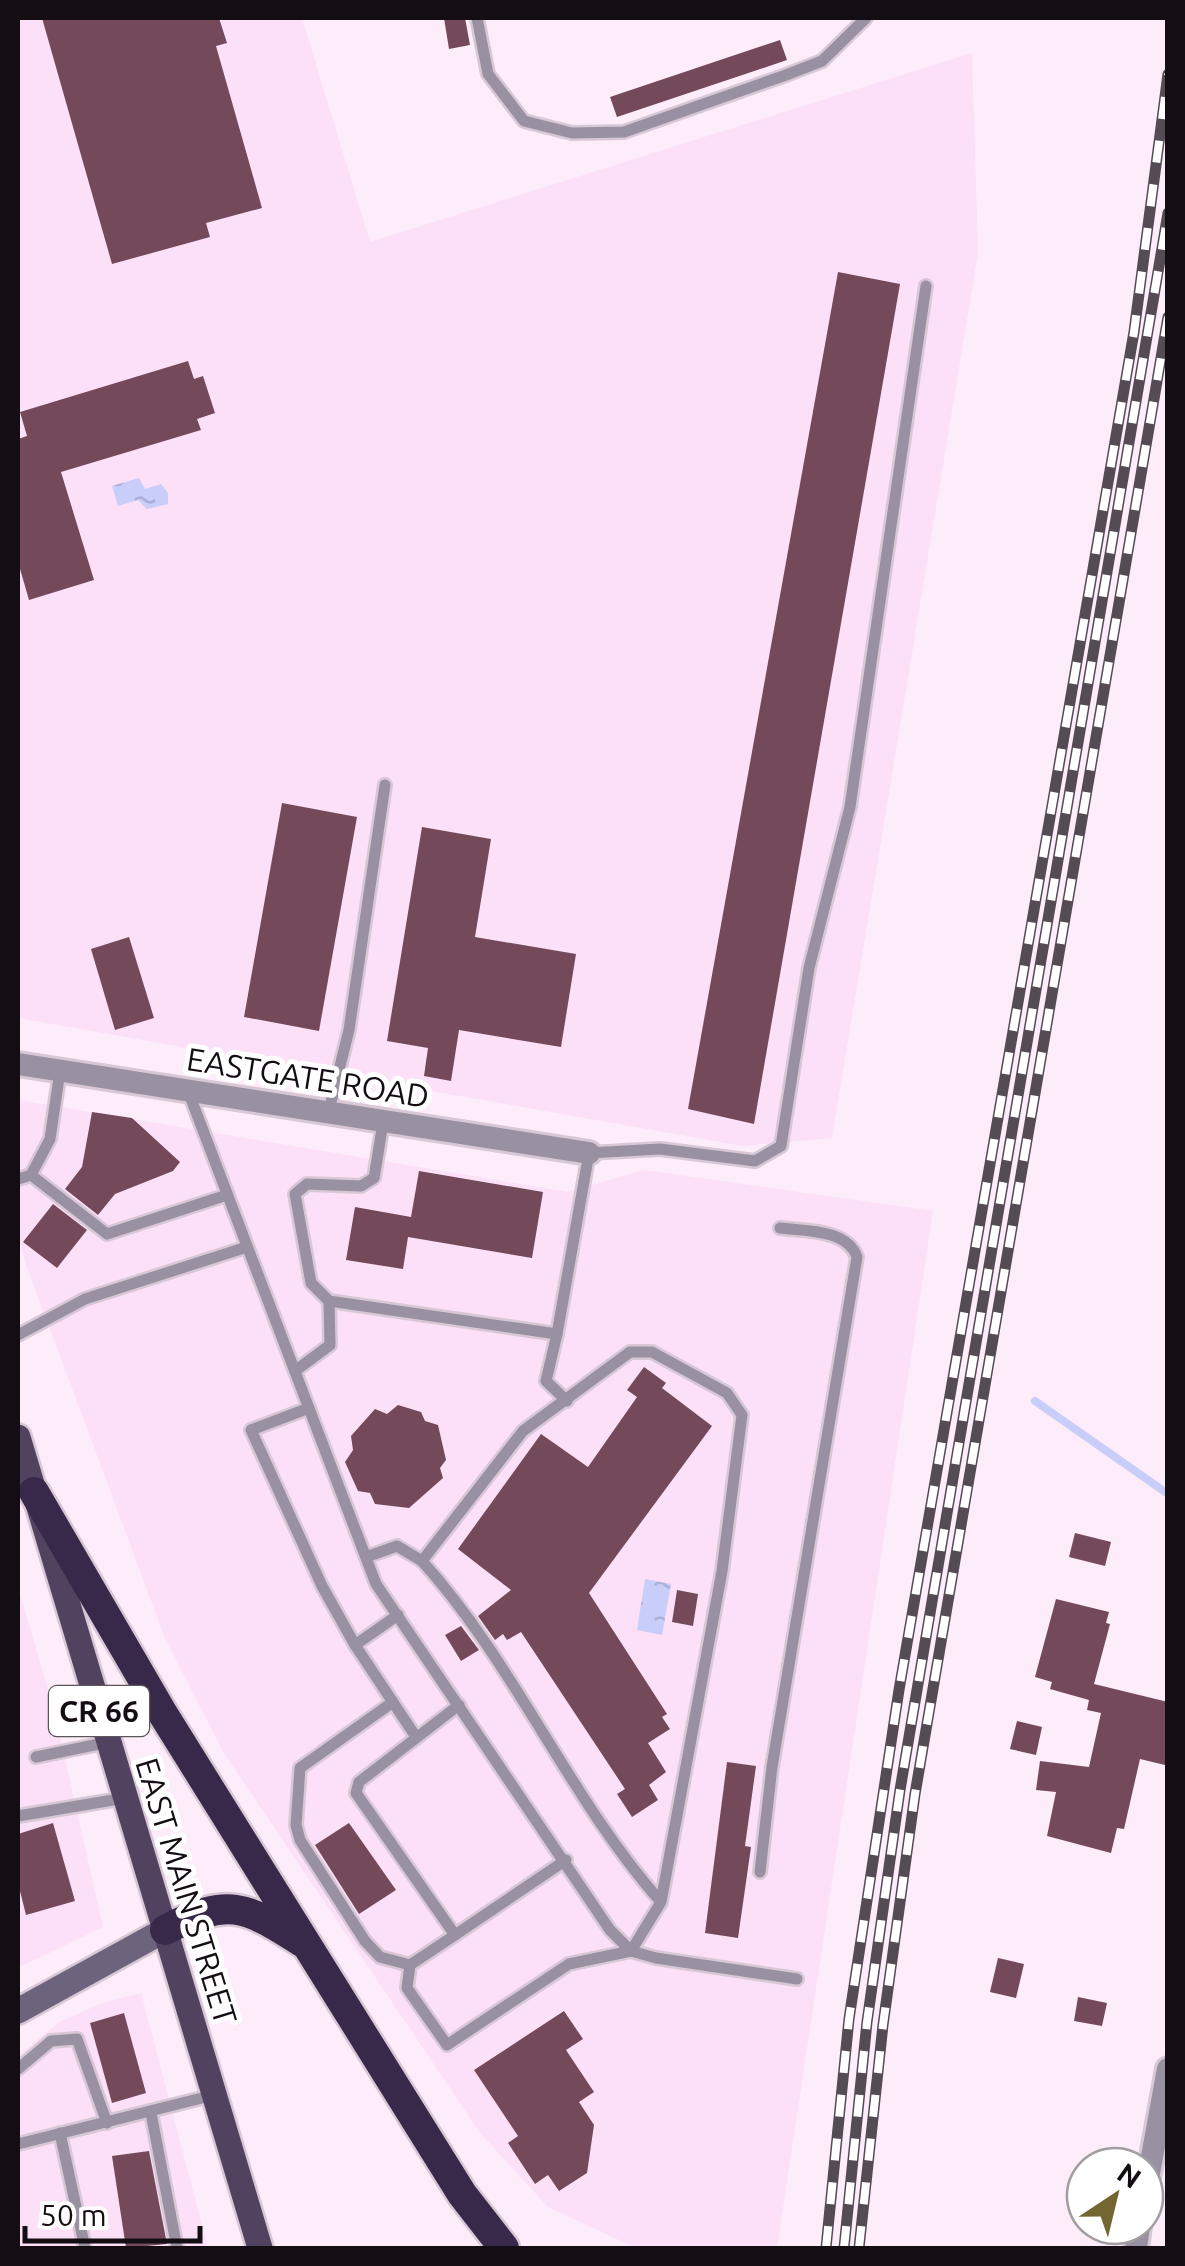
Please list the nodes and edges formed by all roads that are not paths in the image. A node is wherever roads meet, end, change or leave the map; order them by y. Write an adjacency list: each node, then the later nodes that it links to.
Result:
1 (478, 18): 2 (lane)
2 (866, 18)
3 (926, 286): 10 (lane)
4 (385, 784): 8 (lane)
5 (18, 1064): 6 (street, EASTGATE ROAD)
6 (60, 1071): 7 (street, EASTGATE ROAD); 11 (lane)
7 (188, 1091): 8 (street, EASTGATE ROAD); 12 (lane)
8 (328, 1114): 9 (street, EASTGATE ROAD)
9 (383, 1122): 10 (street, EASTGATE ROAD); 15 (lane)
10 (589, 1153): 16 (lane)
11 (24, 1177): 12 (lane)
12 (227, 1195): 14 (lane)
13 (780, 1228): 35 (lane)
14 (247, 1246): 17 (lane); 18 (lane)
15 (328, 1301): 16 (lane); 18 (lane)
16 (556, 1334): 19 (lane)
17 (18, 1336)
18 (295, 1372): 20 (lane)
19 (567, 1401): 24 (lane); 36 (lane)
20 (309, 1408): 23 (lane); 26 (lane)
21 (18, 1437): 22 (main road, EAST MAIN STREET / CR 66)
22 (34, 1492): 30 (main road, EAST MAIN STREET / CR 66); 39 (highway)
23 (366, 1557): 24 (lane); 25 (lane)
24 (422, 1561): 36 (lane)
25 (398, 1615): 26 (lane); 28 (lane)
26 (354, 1646): 27 (lane)
27 (393, 1702): 29 (lane); 41 (lane)
28 (459, 1705): 29 (lane); 34 (lane)
29 (416, 1738): 38 (lane)
30 (109, 1742): 31 (lane); 32 (main road, EAST MAIN STREET / CR 66)
31 (36, 1757)
32 (125, 1798): 33 (lane); 37 (main road, EAST MAIN STREET / CR 66)
33 (18, 1816)
34 (566, 1860): 38 (lane); 40 (lane)
35 (760, 1872)
36 (661, 1902): 40 (lane)
37 (165, 1930): 39 (highway); 43 (street); 46 (main road, EAST MAIN STREET / CR 66)
38 (455, 1935): 41 (lane)
39 (312, 1948): 55 (highway)
40 (632, 1951): 41 (lane); 42 (lane)
41 (410, 1965)
42 (797, 1979)
43 (18, 2011)
44 (1168, 2069): 51 (street)
45 (18, 2070): 48 (lane)
46 (214, 2096): 47 (lane); 54 (main road, EAST MAIN STREET / CR 66)
47 (151, 2112): 48 (lane); 53 (lane)
48 (107, 2122): 49 (lane)
49 (60, 2133): 50 (lane); 52 (lane)
50 (18, 2144)
51 (1154, 2146)
52 (85, 2248)
53 (177, 2248)
54 (260, 2248)
55 (504, 2248)

